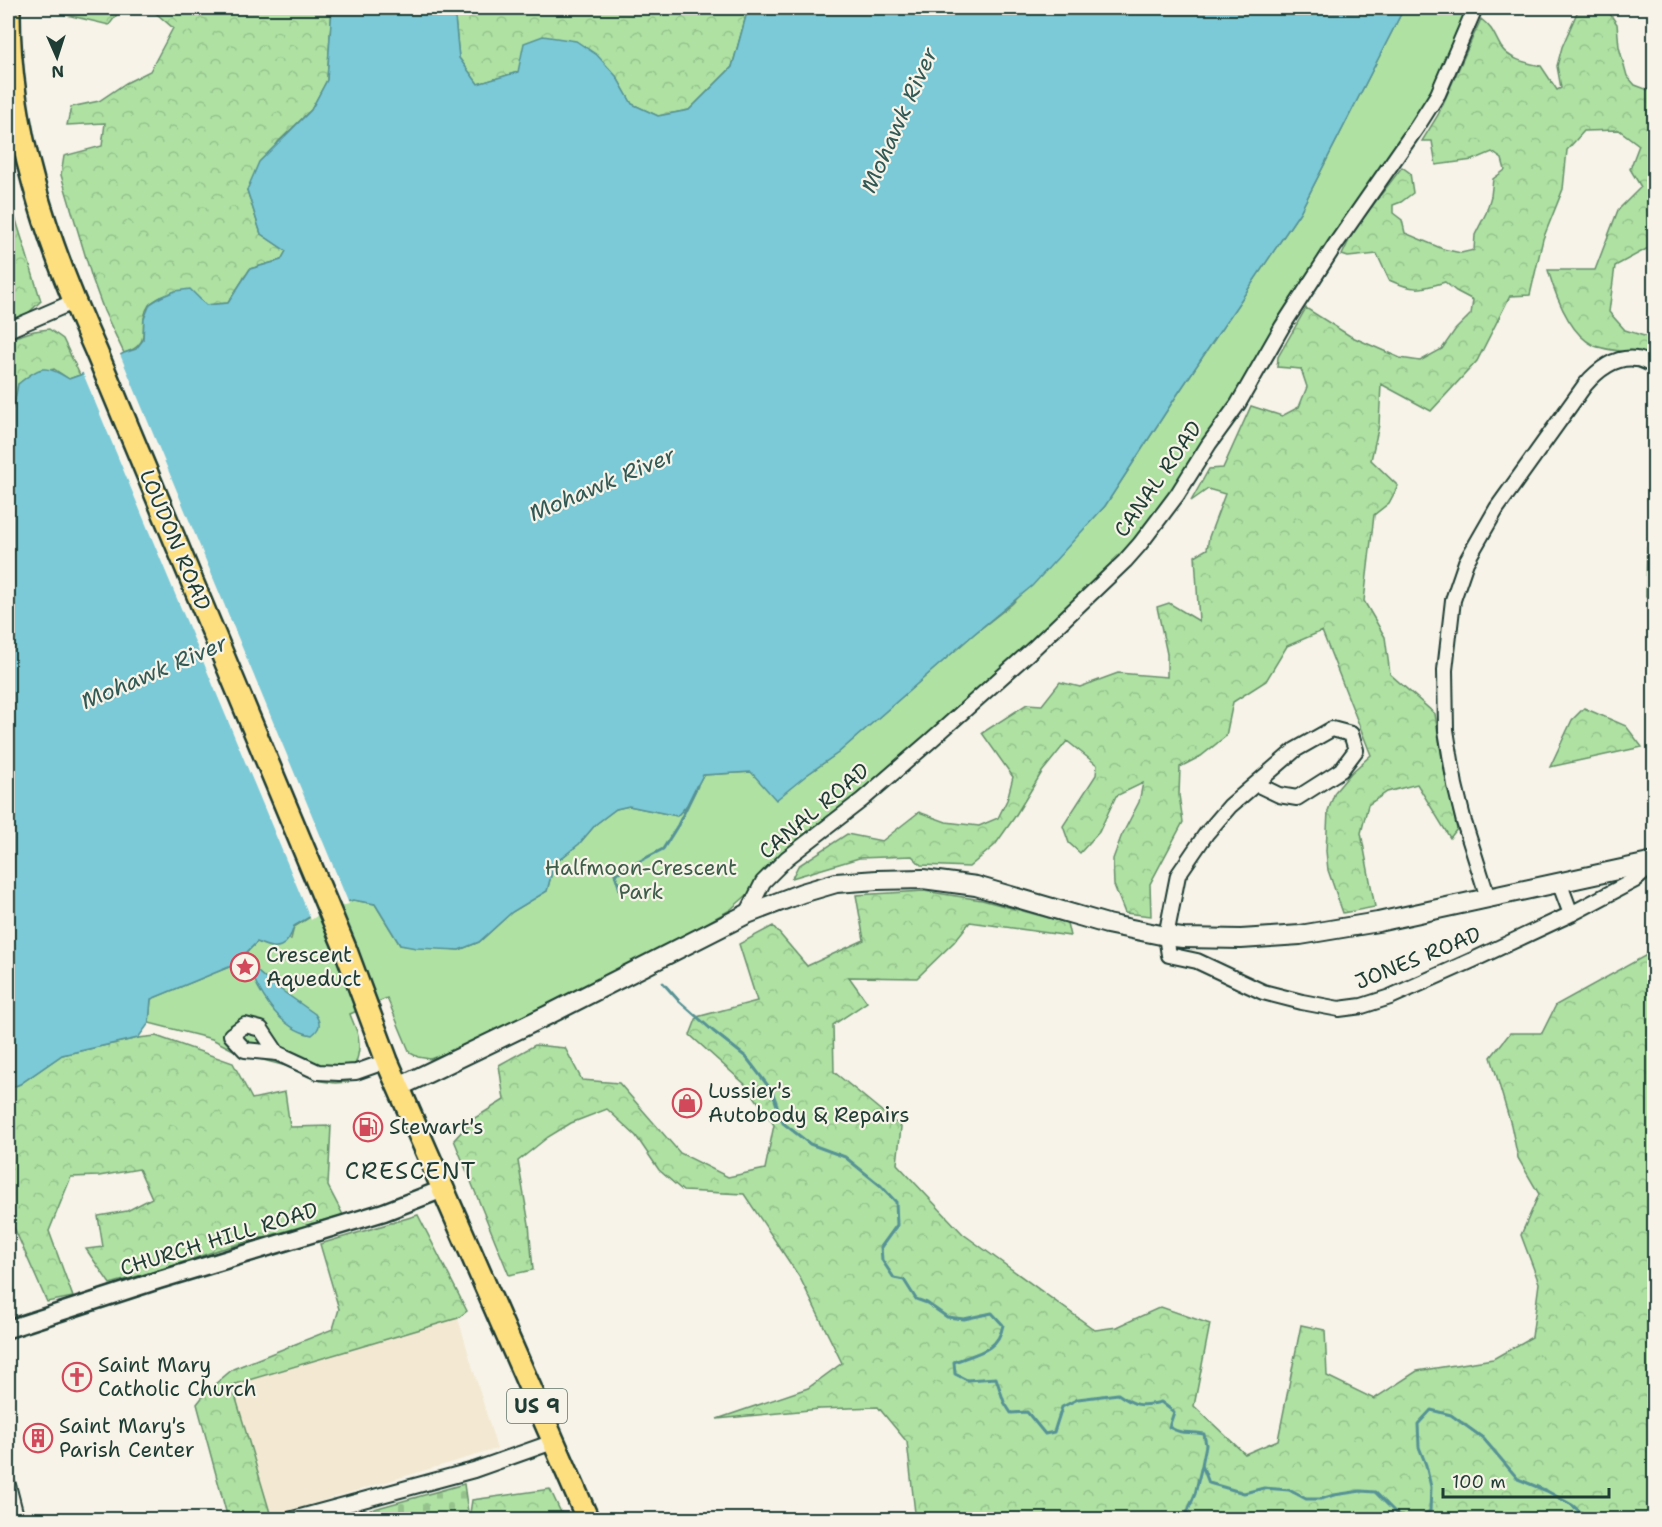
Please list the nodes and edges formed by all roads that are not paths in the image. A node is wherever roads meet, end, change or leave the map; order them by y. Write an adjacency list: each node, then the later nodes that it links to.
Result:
1 (9, 8): 3 (main road, LOUDON ROAD / US 9)
2 (1475, 8): 10 (street, CANAL ROAD)
3 (73, 302): 4 (street); 14 (main road, LOUDON ROAD / US 9)
4 (8, 330)
5 (1654, 366): 9 (street)
6 (1256, 784): 6 (street); 12 (street)
7 (1654, 863): 8 (main road); 11 (street, JONES ROAD)
8 (1559, 882): 9 (main road); 11 (street)
9 (1488, 898): 12 (main road)
10 (747, 914): 12 (main road); 15 (main road)
11 (1571, 915): 12 (street, JONES ROAD)
12 (1166, 936)
13 (277, 1053): 14 (street)
14 (387, 1061): 15 (main road, US 9)
15 (399, 1087): 16 (main road, US 9)
16 (442, 1189): 17 (street, CHURCH HILL ROAD); 18 (main road, US 9)
17 (8, 1329)
18 (553, 1442): 21 (street); 22 (main road, US 9)
19 (8, 1485): 20 (street)
20 (17, 1520)
21 (289, 1520)
22 (588, 1520)

